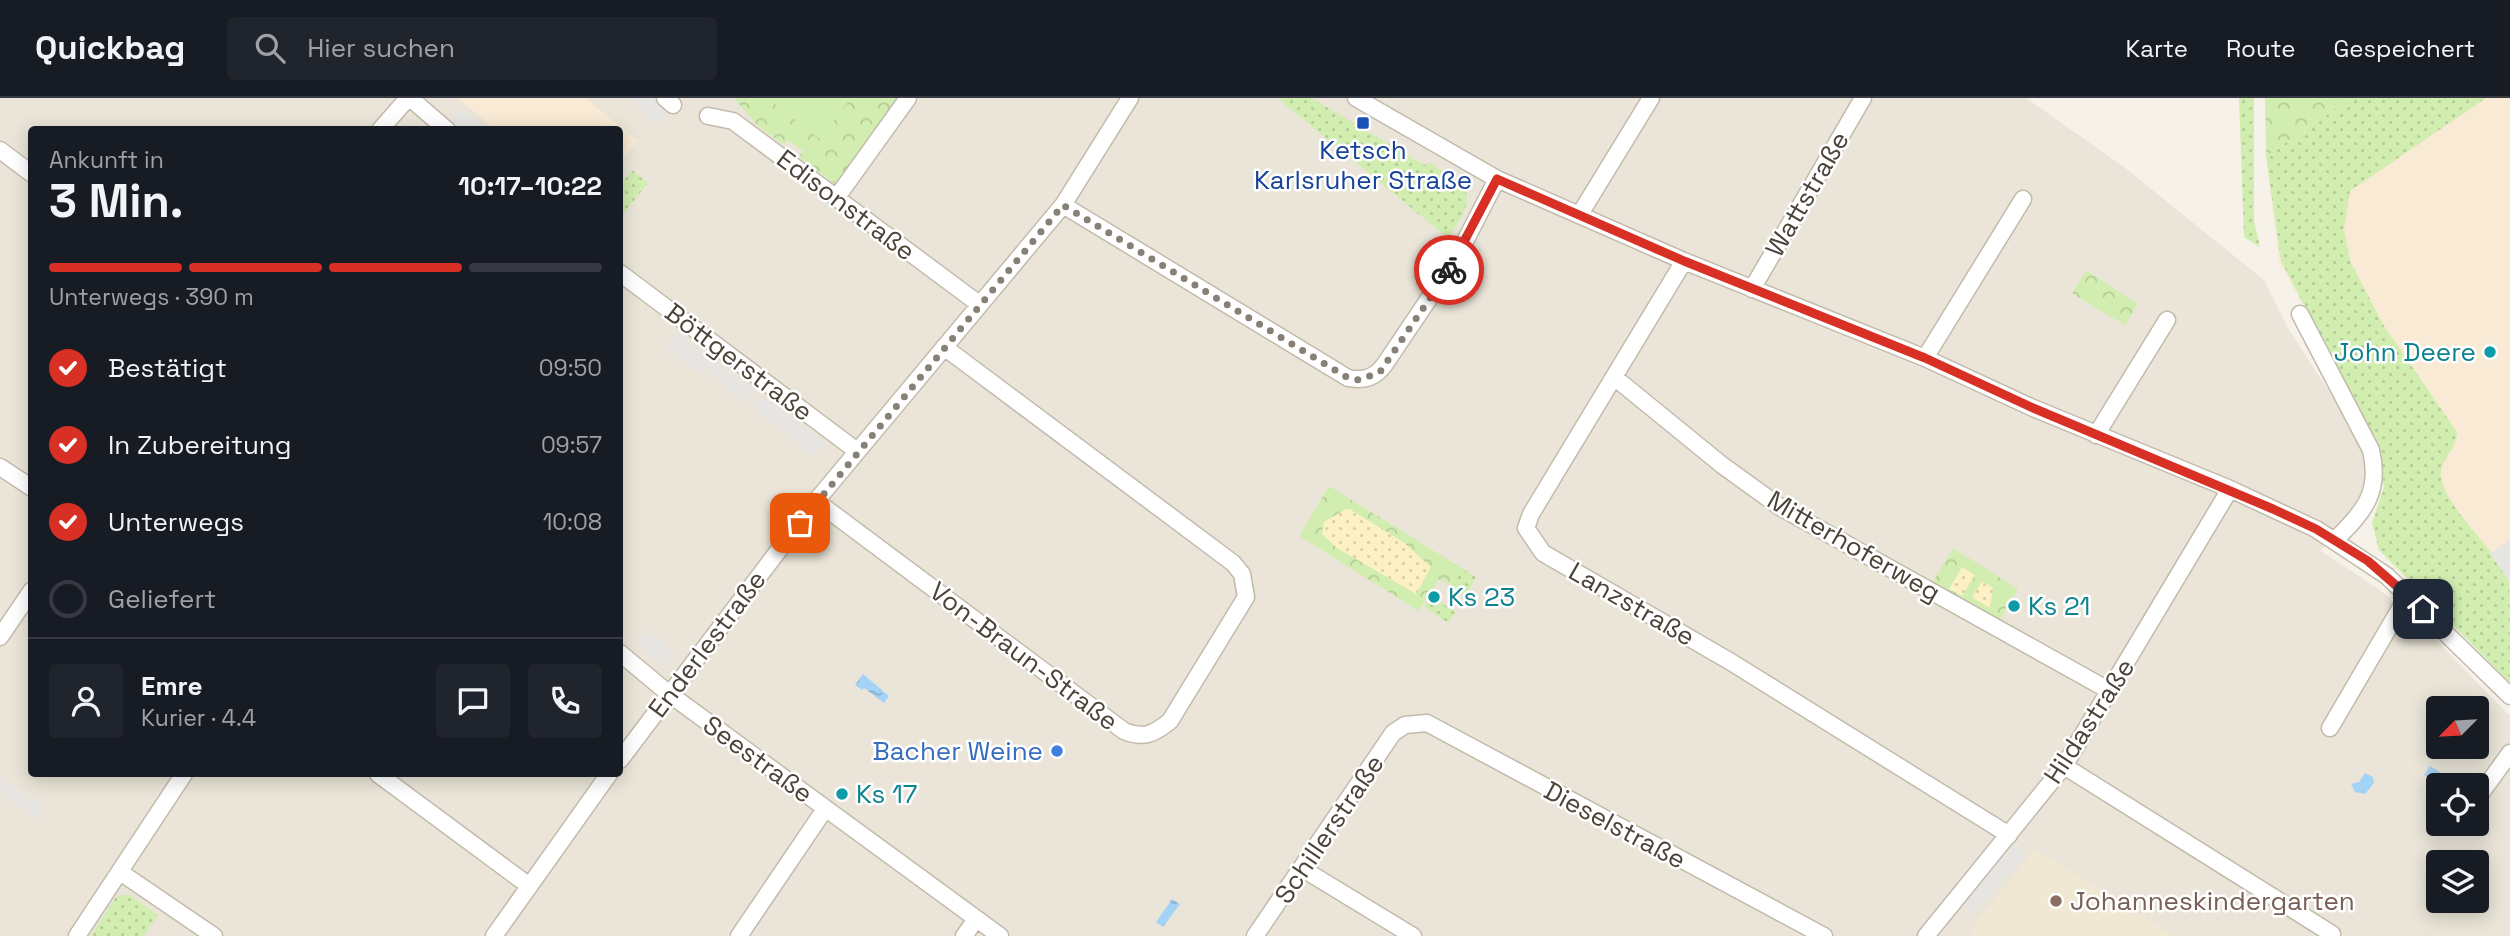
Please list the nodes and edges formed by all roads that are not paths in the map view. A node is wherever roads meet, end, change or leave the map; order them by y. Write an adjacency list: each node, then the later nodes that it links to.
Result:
1 (409, 98): 8 (street); 9 (street)
2 (908, 98): 13 (street)
3 (1130, 98): 15 (street, Enderlestraße)
4 (1356, 98): 12 (street)
5 (1651, 98): 16 (street)
6 (1863, 98): 19 (street, Wattstraße)
7 (708, 116): 13 (street, Edisonstraße)
8 (384, 126)
9 (442, 126)
10 (0, 150): 11 (street)
11 (28, 171)
12 (1497, 179): 15 (street); 16 (street)
13 (837, 197): 20 (street, Edisonstraße)
14 (2023, 199): 24 (street)
15 (1063, 205): 20 (street, Enderlestraße)
16 (1580, 214): 17 (street)
17 (1684, 261): 19 (street); 25 (street, Lanzstraße)
18 (623, 276): 27 (street, Böttgerstraße)
19 (1752, 289): 24 (street)
20 (979, 304): 23 (street, Enderlestraße)
21 (2300, 314): 32 (street)
22 (2167, 320): 26 (street)
23 (944, 347): 27 (street, Enderlestraße); 31 (street, Von-Braun-Straße)
24 (1925, 358): 26 (street)
25 (1614, 377): 37 (street, Mitterhoferweg); 50 (street, Lanzstraße)
26 (2096, 435): 30 (street)
27 (857, 451): 31 (street, Enderlestraße)
28 (0, 467): 29 (street)
29 (28, 485)
30 (2230, 489): 32 (street); 37 (street, Hildastraße)
31 (816, 501): 38 (street, Enderlestraße)
32 (2335, 540): 33 (street)
33 (2407, 594): 39 (street); 41 (street)
34 (28, 596): 35 (street)
35 (0, 637)
36 (623, 656): 38 (street, Seestraße)
37 (2110, 691): 44 (street, Hildastraße)
38 (668, 693): 43 (street, Enderlestraße); 49 (street, Seestraße)
39 (2510, 696)
40 (1405, 725): 51 (street, Schillerstraße); 65 (street, Dieselstraße)
41 (2330, 728)
42 (2510, 753): 48 (street)
43 (623, 756)
44 (2064, 766): 50 (street, Hildastraße); 55 (street)
45 (182, 777): 52 (street)
46 (382, 777): 53 (street)
47 (607, 777): 53 (street)
48 (2489, 782)
49 (825, 809): 54 (street, Seestraße); 60 (street)
50 (2009, 835): 56 (street, Hildastraße)
51 (1303, 869): 63 (street, Schillerstraße); 64 (street)
52 (120, 872): 57 (street); 58 (street)
53 (528, 885): 59 (street)
54 (976, 919): 61 (street); 62 (street, Seestraße)
55 (2332, 934)
56 (1931, 935)
57 (77, 936)
58 (214, 936)
59 (494, 936)
60 (739, 936)
61 (964, 936)
62 (1000, 936)
63 (1255, 936)
64 (1413, 936)
65 (1824, 936)

